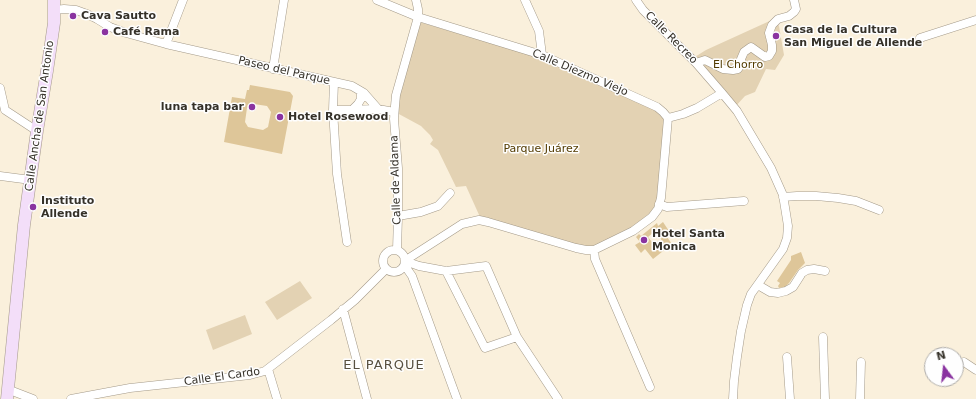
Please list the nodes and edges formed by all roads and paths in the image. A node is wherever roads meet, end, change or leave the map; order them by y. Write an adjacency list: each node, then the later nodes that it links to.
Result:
1 (183, 0): 12 (street)
2 (284, 0): 15 (street)
3 (377, 0): 9 (street, Calle Diezmo Viejo)
4 (416, 0): 9 (street)
5 (525, 0): 13 (street)
6 (636, 0): 14 (street, Calle Recreo)
7 (794, 0): 14 (street)
8 (54, 5): 12 (street, Paseo del Parque); 25 (main road, Calle Ancha de San Antonio)
9 (418, 17): 13 (street, Calle Diezmo Viejo); 23 (street, Calle de Aldama)
10 (976, 20): 11 (street)
11 (920, 38)
12 (166, 44): 15 (street, Paseo del Parque)
13 (542, 55): 24 (street, Calle Diezmo Viejo)
14 (696, 63): 19 (street, Calle Recreo)
15 (273, 69): 16 (street, Paseo del Parque)
16 (334, 82): 18 (street, Paseo del Parque); 21 (street)
17 (0, 88): 25 (street)
18 (361, 92): 20 (street, Paseo del Parque); 22 (street)
19 (722, 93): 24 (street); 29 (street, Calle Recreo)
20 (378, 109): 22 (street); 23 (street)
21 (333, 110): 22 (street); 34 (street)
22 (352, 110)
23 (394, 112): 33 (street, Calle de Aldama)
24 (668, 118): 31 (street)
25 (37, 131): 27 (main road, Calle Ancha de San Antonio)
26 (0, 176): 27 (street)
27 (31, 180): 51 (main road, Calle Ancha de San Antonio)
28 (450, 193): 33 (street)
29 (784, 198): 32 (street); 41 (street, Calle Recreo)
30 (744, 201): 31 (street)
31 (660, 204): 36 (street)
32 (879, 210)
33 (398, 216): 35 (street, Calle de Aldama)
34 (347, 242)
35 (397, 250): 37 (street); 38 (street)
36 (594, 250): 37 (street); 50 (street)
37 (405, 262): 38 (street); 39 (street); 56 (street)
38 (386, 269): 42 (street, Calle El Cardo)
39 (446, 271): 43 (street); 43 (street)
40 (825, 271): 41 (street)
41 (758, 285): 58 (street, Calle Recreo)
42 (343, 309): 48 (street, Calle El Cardo); 55 (street)
43 (517, 337): 57 (street)
44 (823, 337): 60 (street)
45 (787, 357): 59 (street)
46 (861, 362): 61 (street)
47 (964, 362): 49 (street)
48 (268, 369): 53 (street, Calle El Cardo); 54 (street)
49 (976, 370)
50 (650, 387)
51 (7, 394): 52 (street)
52 (33, 399)
53 (70, 399)
54 (277, 399)
55 (367, 399)
56 (457, 399)
57 (558, 399)
58 (733, 399)
59 (790, 399)
60 (825, 399)
61 (860, 399)

